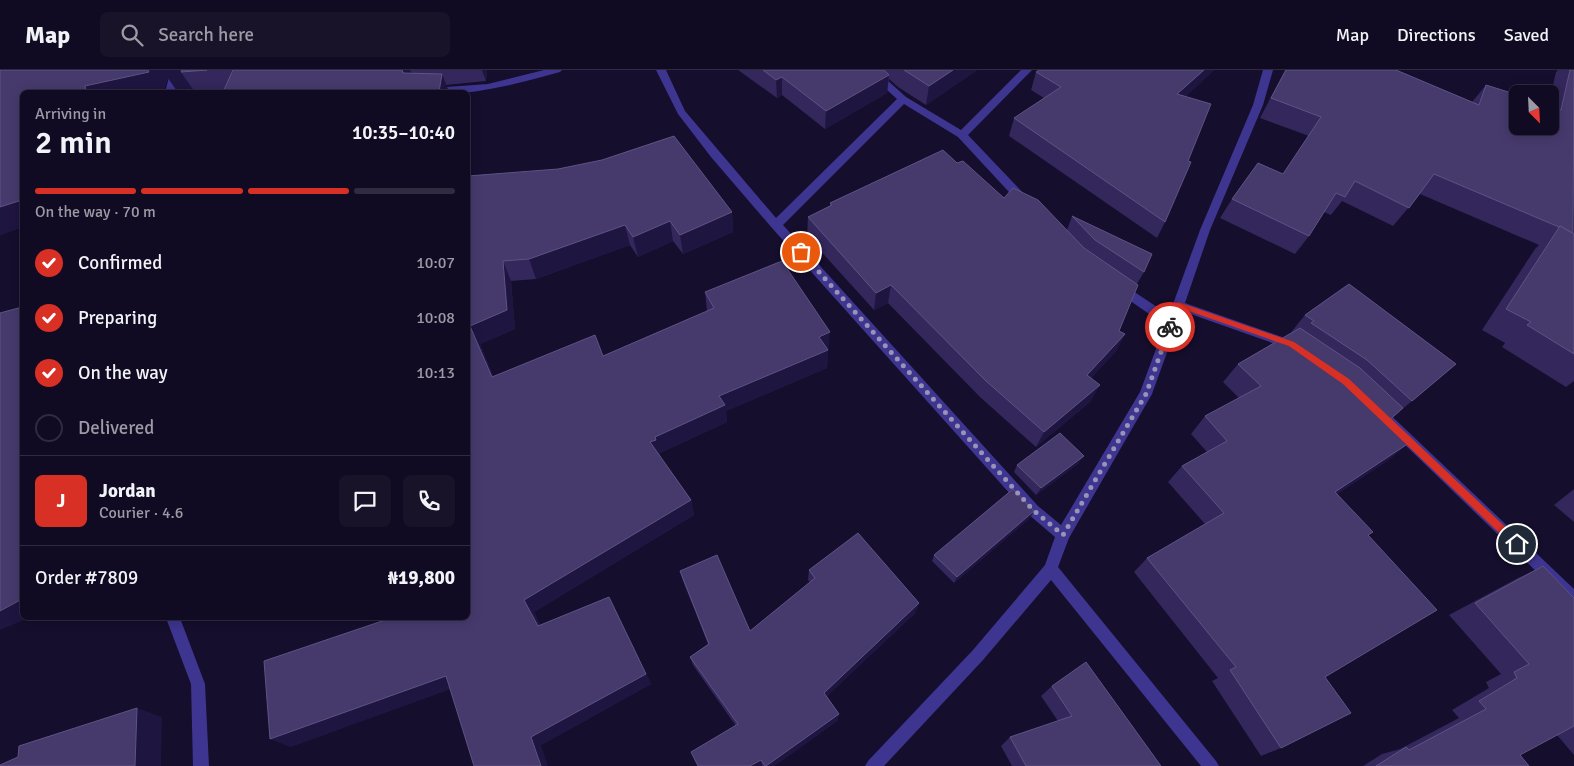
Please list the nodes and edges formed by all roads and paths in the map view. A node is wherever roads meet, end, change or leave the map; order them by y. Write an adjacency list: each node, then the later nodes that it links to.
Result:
1 (176, 70): 7 (street)
2 (557, 70): 8 (street)
3 (661, 70): 12 (street)
4 (870, 70): 9 (street)
5 (1027, 70): 10 (street)
6 (1268, 70): 14 (street)
7 (171, 90)
8 (446, 90)
9 (903, 99): 10 (street); 12 (street)
10 (962, 135): 11 (street)
11 (1029, 205)
12 (776, 225): 18 (street)
13 (1114, 284): 15 (street)
14 (1178, 305): 15 (street); 16 (street)
15 (1171, 323): 18 (street)
16 (1307, 354)
17 (1367, 401): 20 (street)
18 (1063, 535): 19 (street)
19 (1051, 569): 23 (street); 24 (street)
20 (1574, 598)
21 (174, 620): 22 (street)
22 (201, 766)
23 (873, 766)
24 (1211, 766)

